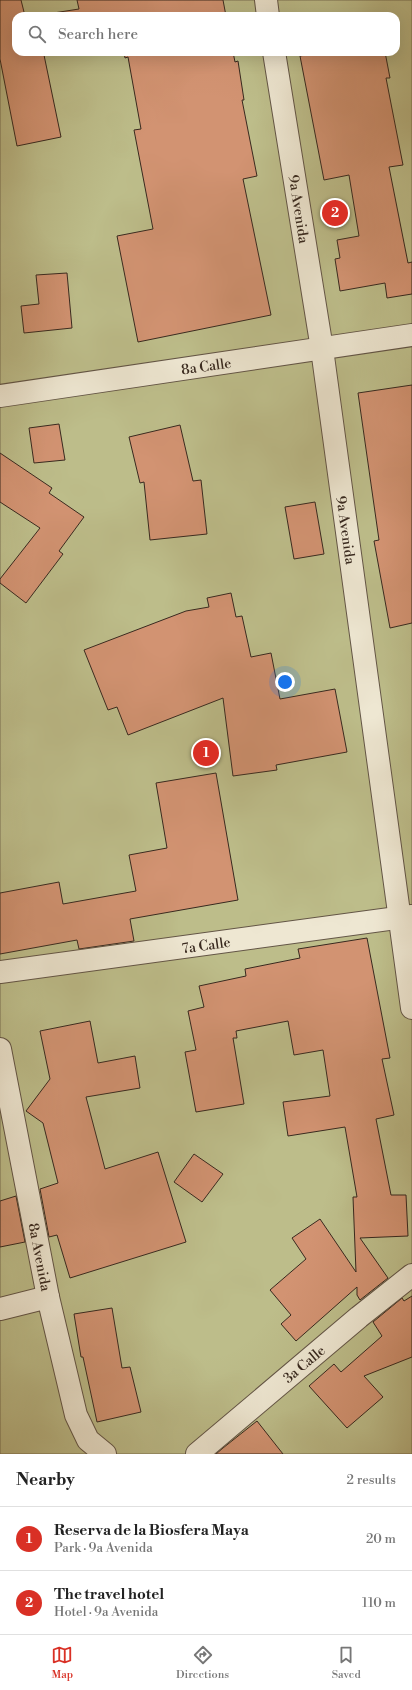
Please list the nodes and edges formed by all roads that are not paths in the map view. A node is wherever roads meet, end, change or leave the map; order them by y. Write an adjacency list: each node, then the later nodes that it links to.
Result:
1 (266, 0): 2 (street)
2 (268, 12)
3 (275, 56): 5 (street, 9a Avenida)
4 (412, 335): 5 (street, 8a Calle)
5 (322, 350): 6 (street, 8a Calle); 7 (street, 9a Avenida)
6 (0, 396)
7 (406, 917): 8 (street, 7a Calle); 9 (street, 9a Avenida)
8 (0, 972)
9 (412, 1008)
10 (0, 1049): 12 (street, 8a Avenida)
11 (412, 1275): 15 (street, 3a Calle)
12 (48, 1297): 13 (street); 14 (street, 8a Avenida)
13 (0, 1309)
14 (105, 1454)
15 (197, 1454)

